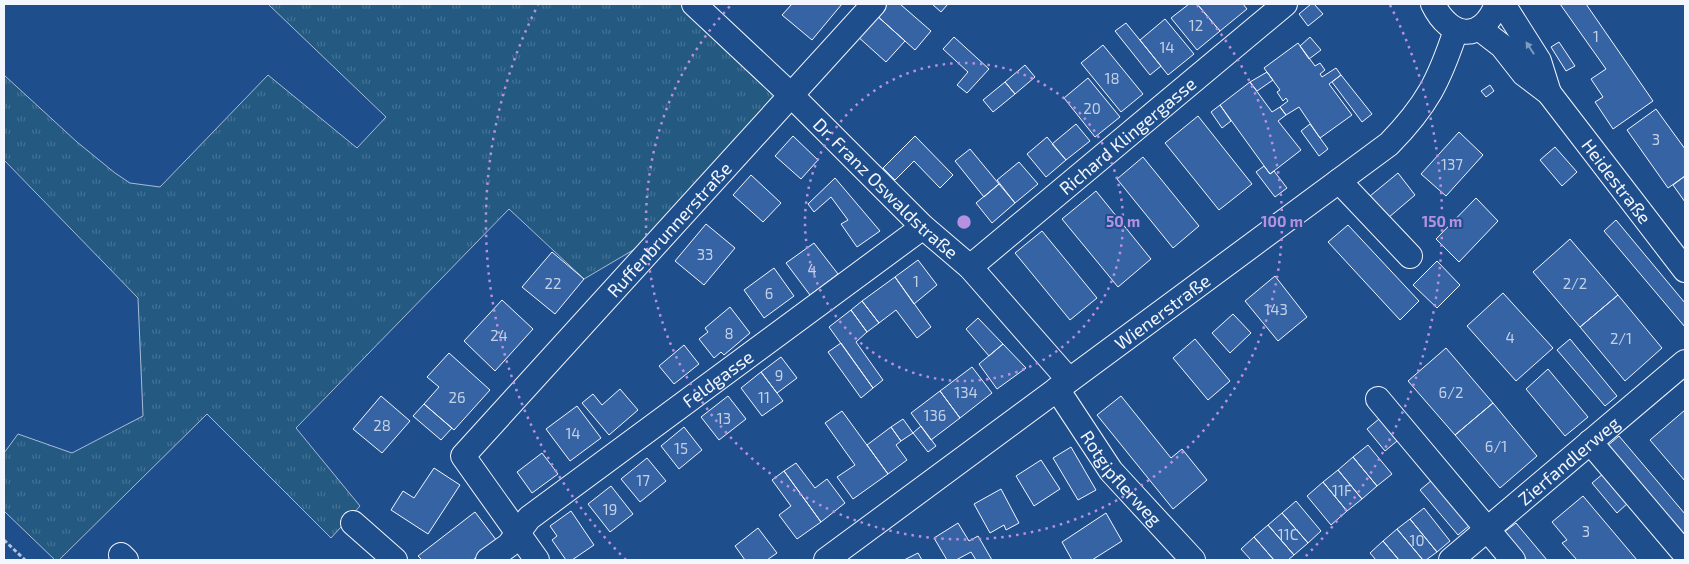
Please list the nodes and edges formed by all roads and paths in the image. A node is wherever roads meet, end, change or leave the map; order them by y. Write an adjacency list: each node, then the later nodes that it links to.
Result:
1 (694, 4): 10 (street, Dr. Franz Oswaldstraße)
2 (874, 4): 10 (street, Ruffenbrunnerstraße)
3 (1285, 4): 14 (street, Richard Klingergasse)
4 (1433, 4): 8 (street)
5 (1497, 4): 7 (street)
6 (1503, 4): 9 (street, Heidestraße, one-way to 6)
7 (1480, 29): 8 (street); 9 (street, Heidestraße)
8 (1456, 30): 11 (street, Wienerstraße)
9 (1549, 93): 15 (street, Heidestraße)
10 (791, 95): 12 (street, Dr. Franz Oswaldstraße); 22 (street, Ruffenbrunnerstraße)
11 (1339, 181): 13 (street); 17 (street, Wienerstraße)
12 (923, 227): 14 (street, Dr. Franz Oswaldstraße); 22 (street, Feldgasse)
13 (1410, 256)
14 (970, 267): 17 (street, Dr. Franz Oswaldstraße)
15 (1685, 270)
16 (1684, 365): 19 (street, Zierfandlerweg)
17 (1063, 384): 29 (street, Wienerstraße); 30 (street, Rotgipflerweg)
18 (1378, 399): 21 (street)
19 (1590, 442): 21 (street, Zierfandlerweg); 24 (street)
20 (354, 523): 26 (street)
21 (1487, 530): 31 (street, Zierfandlerweg); 32 (street)
22 (518, 534): 27 (street, Feldgasse); 28 (street)
23 (4, 540): 25 (path)
24 (1685, 554)
25 (24, 560)
26 (395, 560)
27 (488, 560)
28 (537, 560)
29 (826, 560)
30 (1193, 560)
31 (1451, 560)
32 (1513, 560)

